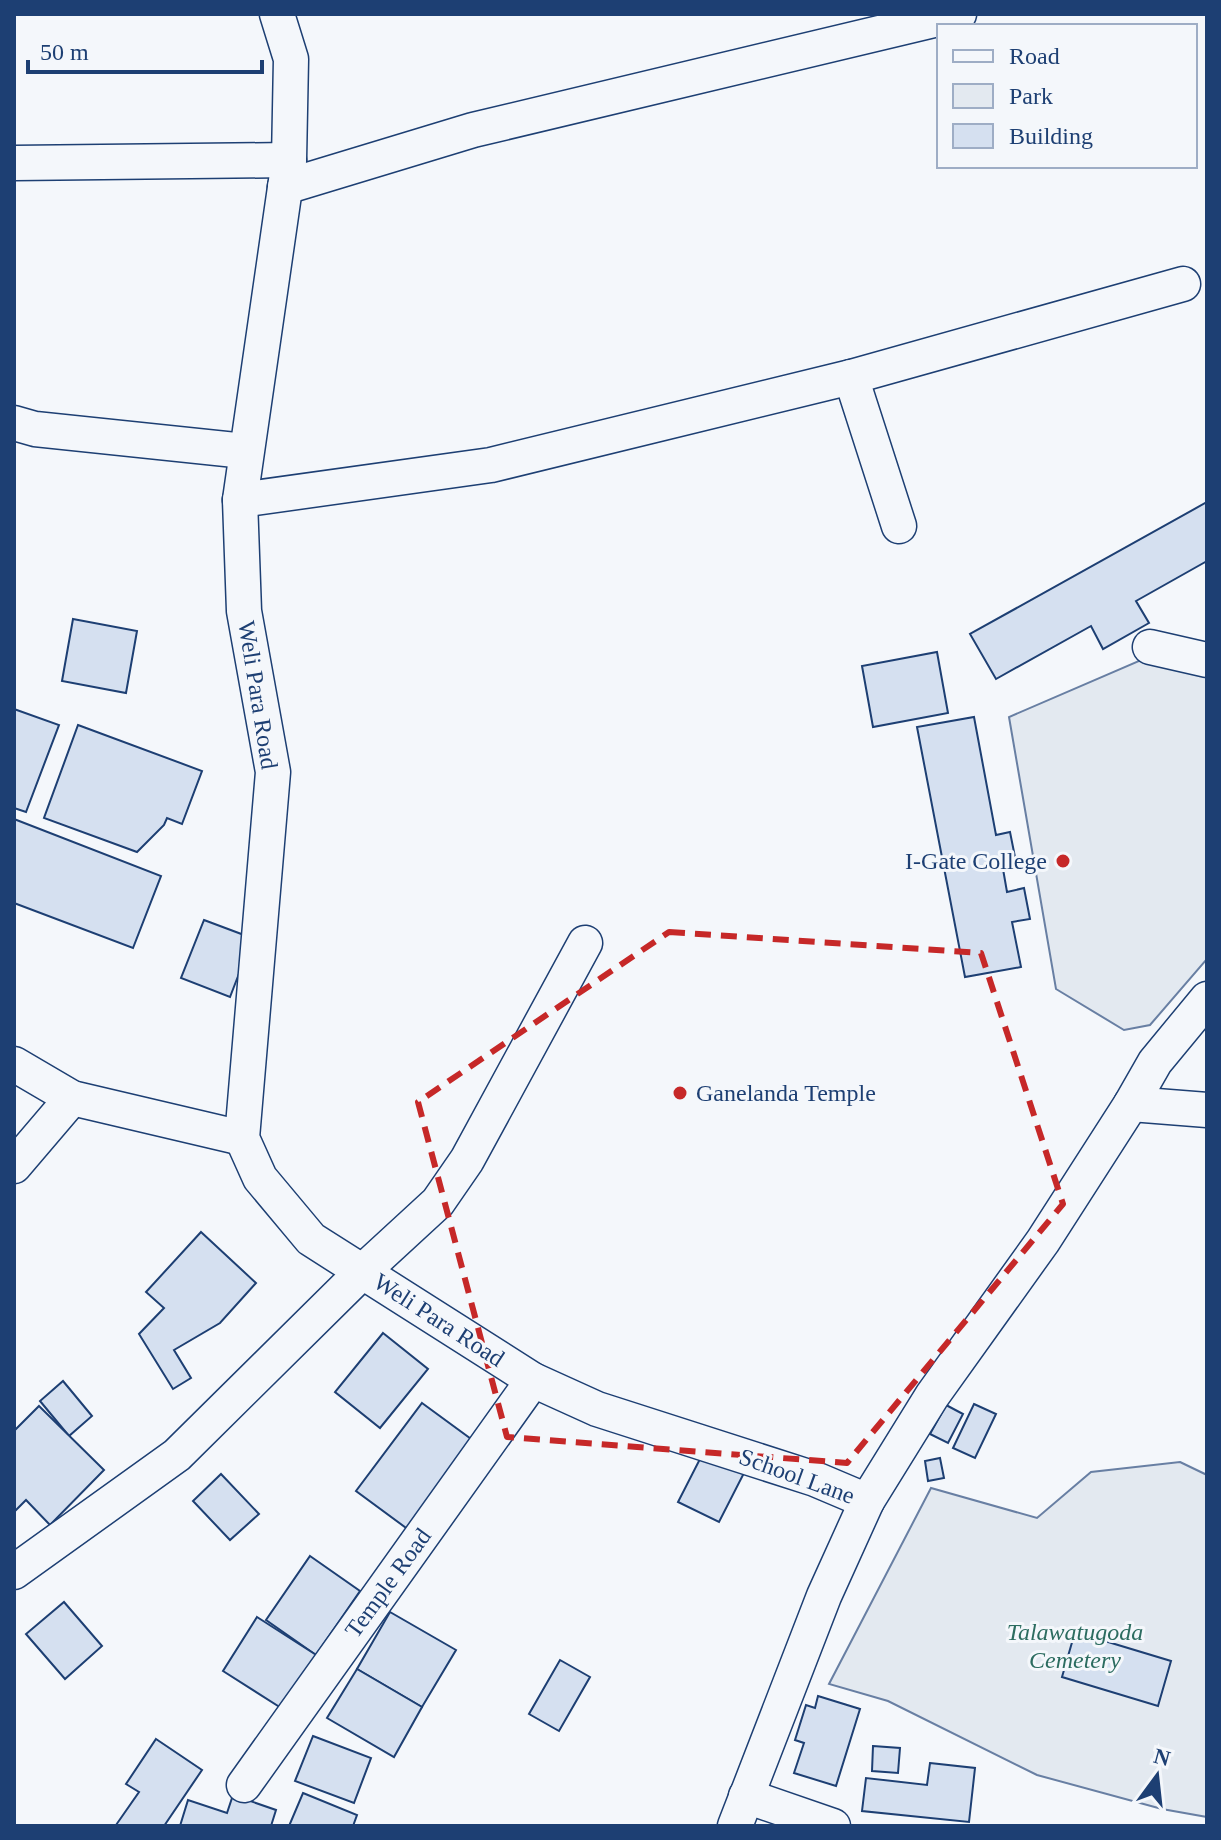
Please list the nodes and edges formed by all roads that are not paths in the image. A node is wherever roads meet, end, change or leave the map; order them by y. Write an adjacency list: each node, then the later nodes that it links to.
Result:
1 (277, 14): 4 (street, Weli Para Road)
2 (959, 14): 4 (street)
3 (14, 163): 4 (street)
4 (287, 173): 8 (street, Weli Para Road)
5 (1183, 284): 6 (street)
6 (851, 377): 9 (street); 10 (street)
7 (14, 423): 8 (street)
8 (245, 451): 9 (street, Weli Para Road)
9 (240, 500): 19 (street, Weli Para Road)
10 (899, 526)
11 (1150, 647): 12 (street)
12 (1207, 660)
13 (585, 943): 21 (street)
14 (1207, 999): 17 (street)
15 (14, 1064): 16 (street)
16 (72, 1098): 19 (street); 20 (street)
17 (1131, 1104): 18 (street); 23 (street)
18 (1207, 1110)
19 (242, 1138): 21 (street, Weli Para Road)
20 (14, 1166)
21 (363, 1271): 22 (street, Weli Para Road); 24 (street)
22 (533, 1380): 23 (street, School Lane); 25 (street, Temple Road)
23 (867, 1501): 26 (street, School Lane)
24 (14, 1572)
25 (244, 1785)
26 (740, 1811): 27 (street)
27 (833, 1826)

